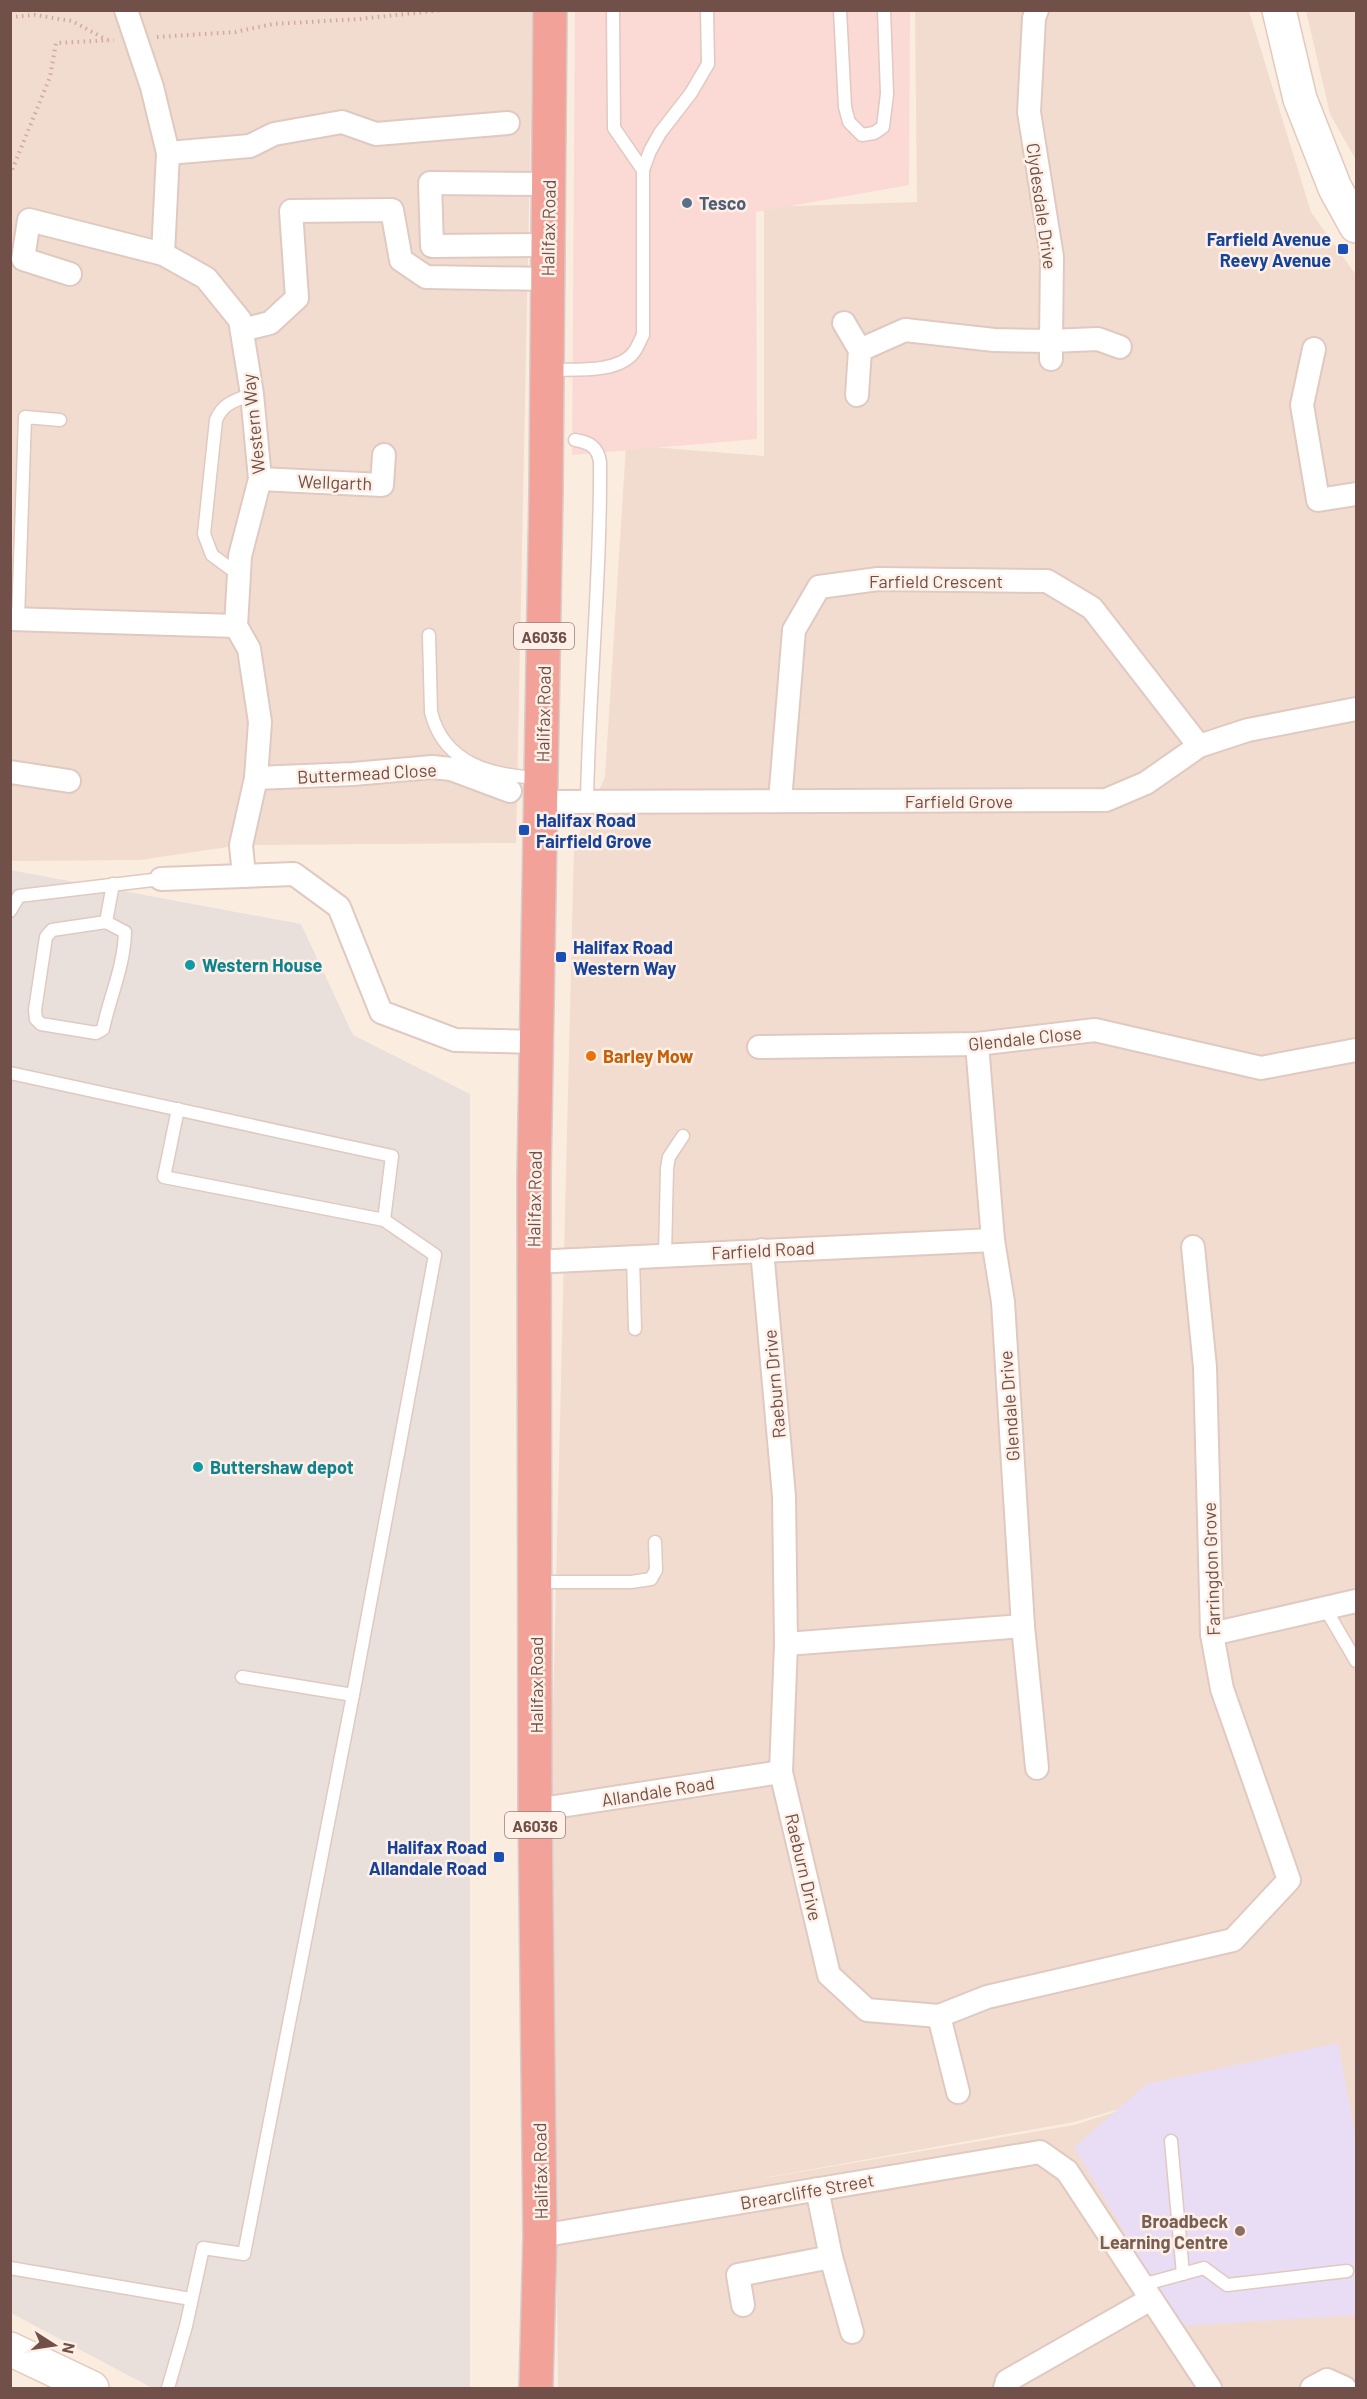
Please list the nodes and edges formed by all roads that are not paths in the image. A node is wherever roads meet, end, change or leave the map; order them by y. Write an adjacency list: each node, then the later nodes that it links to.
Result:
1 (126, 10): 10 (street)
2 (550, 10): 12 (highway, Halifax Road / A6036)
3 (613, 10): 11 (lane)
4 (707, 10): 11 (lane)
5 (840, 10): 6 (lane)
6 (884, 10)
7 (1037, 10): 23 (street, Clydesdale Drive)
8 (1279, 10): 13 (street)
9 (508, 123): 10 (street)
10 (168, 153): 15 (street)
11 (643, 170): 24 (lane)
12 (549, 184): 14 (highway, Halifax Road / A6036); 14 (street)
13 (1356, 226)
14 (548, 245): 17 (highway, Halifax Road / A6036)
15 (164, 254): 16 (street, Western Way); 19 (street, Western Way)
16 (70, 274)
17 (548, 279): 19 (street); 24 (highway, Halifax Road / A6036)
18 (844, 323): 22 (street)
19 (242, 330): 25 (street, Western Way)
20 (1120, 347): 23 (street)
21 (1314, 349): 31 (street)
22 (860, 350): 23 (street); 26 (street)
23 (1051, 350)
24 (547, 370): 41 (highway, Halifax Road / A6036)
25 (252, 394): 30 (street, Western Way); 32 (lane)
26 (857, 395)
27 (60, 420): 33 (lane)
28 (575, 440): 43 (lane)
29 (384, 455): 30 (street, Wellgarth)
30 (260, 479): 32 (street, Western Way)
31 (1356, 494)
32 (239, 575): 34 (street, Western Way)
33 (14, 619): 34 (street)
34 (236, 626): 39 (street)
35 (429, 635): 41 (lane)
36 (1356, 709): 37 (street, Farfield Grove)
37 (1199, 746): 44 (street, Farfield Grove); 44 (street, Farfield Crescent)
38 (10, 772): 40 (street)
39 (256, 778): 42 (street, Buttermead Close); 45 (street)
40 (69, 781)
41 (542, 790): 43 (street, Farfield Grove); 50 (highway, Halifax Road / A6036)
42 (510, 791)
43 (587, 801): 44 (street, Farfield Grove)
44 (780, 801)
45 (244, 876): 46 (street); 50 (street)
46 (161, 879): 47 (lane)
47 (113, 884): 48 (lane); 49 (lane)
48 (10, 911)
49 (106, 922): 49 (lane)
50 (537, 1042): 63 (highway, Halifax Road / A6036)
51 (977, 1044): 52 (street, Glendale Close); 53 (street, Glendale Close); 58 (street, Glendale Drive)
52 (759, 1047)
53 (1356, 1050)
54 (10, 1073): 55 (lane)
55 (178, 1109): 57 (lane); 57 (lane)
56 (683, 1136): 61 (lane)
57 (384, 1220): 74 (lane)
58 (993, 1240): 60 (street, Farfield Road); 69 (street, Glendale Drive)
59 (1193, 1247): 70 (street, Farringdon Grove)
60 (762, 1250): 61 (street, Farfield Road); 71 (street, Raeburn Drive)
61 (665, 1255): 62 (street, Farfield Road)
62 (633, 1257): 63 (street, Farfield Road); 64 (lane)
63 (533, 1262): 66 (highway, Halifax Road / A6036)
64 (636, 1329)
65 (655, 1542): 66 (lane)
66 (536, 1582): 77 (highway, Halifax Road / A6036)
67 (1356, 1602): 68 (street)
68 (1325, 1608): 70 (street); 72 (lane)
69 (1023, 1626): 71 (street); 75 (street, Glendale Drive)
70 (1212, 1634): 78 (street, Farringdon Grove)
71 (786, 1644): 76 (street, Raeburn Drive)
72 (1356, 1661)
73 (242, 1677): 74 (lane)
74 (353, 1695): 89 (lane)
75 (1036, 1768)
76 (781, 1772): 77 (street, Allandale Road); 79 (street, Raeburn Drive)
77 (535, 1810): 83 (highway, Halifax Road / A6036)
78 (1289, 1880): 79 (street, Raeburn Drive)
79 (939, 2016): 80 (street)
80 (958, 2092)
81 (1171, 2141): 87 (lane)
82 (817, 2188): 83 (street, Brearcliffe Street); 84 (street); 88 (street, Brearcliffe Street)
83 (540, 2236): 95 (highway, Halifax Road / A6036)
84 (831, 2257): 90 (street); 91 (street)
85 (10, 2268): 89 (lane)
86 (1347, 2271): 87 (lane)
87 (1183, 2274): 88 (lane)
88 (1147, 2292): 96 (street); 97 (street)
89 (191, 2300): 94 (lane)
90 (743, 2305)
91 (852, 2332)
92 (10, 2349): 93 (street)
93 (92, 2388)
94 (168, 2388)
95 (536, 2388)
96 (1005, 2388)
97 (1210, 2388)
98 (1312, 2388): 99 (street)
99 (1345, 2388)

